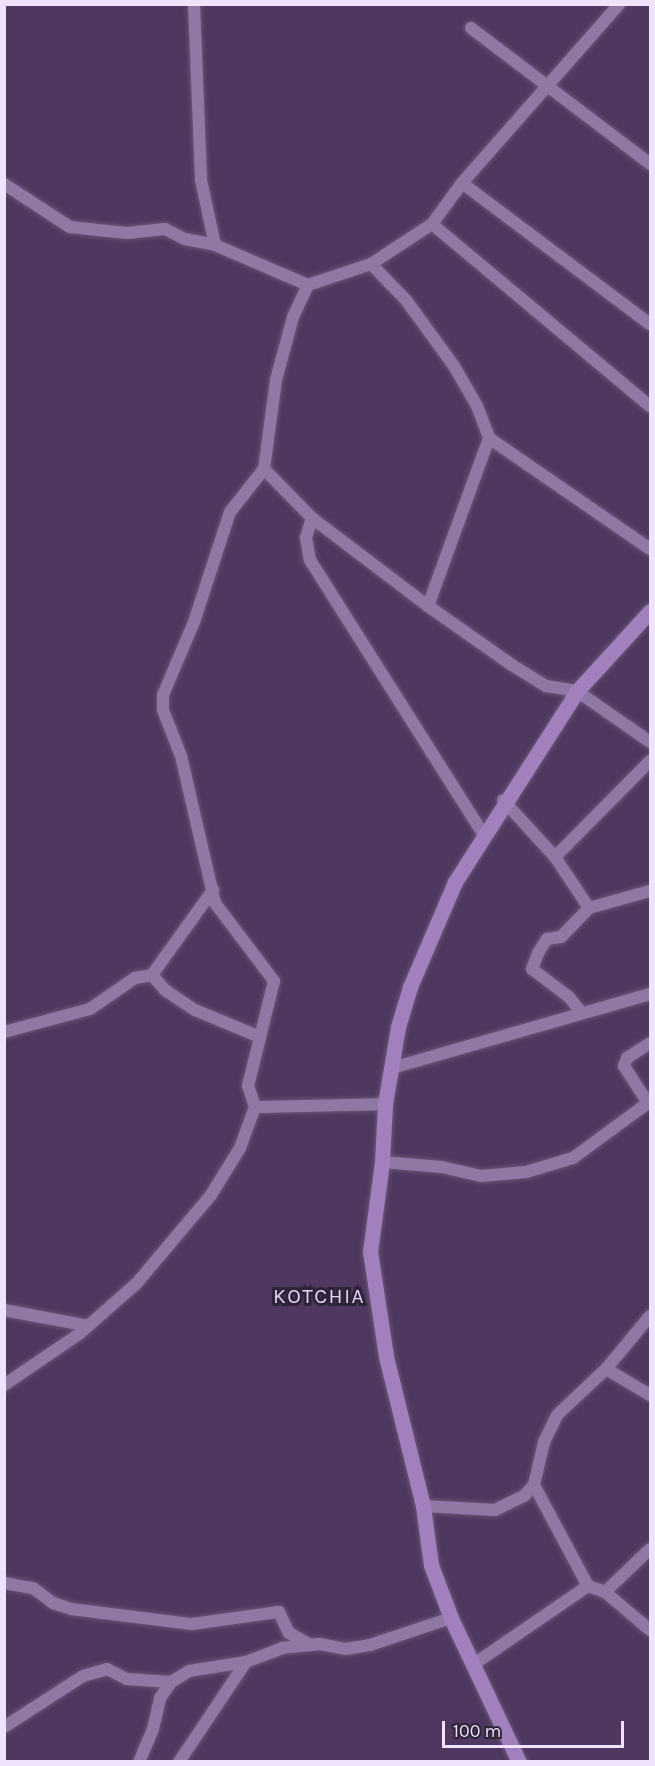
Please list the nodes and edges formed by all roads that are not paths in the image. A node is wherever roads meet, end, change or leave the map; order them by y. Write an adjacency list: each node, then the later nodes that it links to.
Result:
1 (194, 4): 9 (street)
2 (620, 4): 4 (street)
3 (471, 28): 4 (street)
4 (548, 87): 5 (street); 6 (street)
5 (651, 164)
6 (462, 183): 8 (street); 12 (street)
7 (4, 184): 9 (street)
8 (432, 224): 10 (street); 13 (street)
9 (215, 245): 11 (street)
10 (371, 264): 11 (street); 14 (street)
11 (308, 285): 15 (street)
12 (651, 324)
13 (651, 406)
14 (489, 438): 17 (street); 18 (street)
15 (264, 469): 16 (street); 26 (street)
16 (312, 518): 18 (street); 24 (street)
17 (651, 549)
18 (428, 606): 20 (street)
19 (651, 611): 20 (main road)
20 (577, 691): 21 (street); 23 (main road)
21 (651, 742)
22 (651, 761): 25 (street)
23 (503, 801): 24 (main road); 25 (street)
24 (483, 834): 35 (main road)
25 (555, 856): 28 (street)
26 (213, 890): 29 (street); 33 (street)
27 (651, 891): 28 (street)
28 (588, 908): 31 (street)
29 (152, 975): 32 (street); 33 (street)
30 (651, 994): 31 (street)
31 (581, 1012): 35 (street)
32 (4, 1032)
33 (260, 1037): 37 (street)
34 (651, 1043): 38 (street)
35 (392, 1068): 36 (main road)
36 (385, 1104): 37 (street); 38 (main road)
37 (255, 1107): 41 (street)
38 (382, 1162): 46 (main road)
39 (4, 1310): 41 (street)
40 (651, 1316): 42 (street)
41 (89, 1326): 43 (street)
42 (606, 1369): 44 (street); 45 (street)
43 (4, 1385)
44 (651, 1395)
45 (534, 1485): 46 (street); 49 (street)
46 (423, 1506): 51 (main road)
47 (651, 1549): 50 (street)
48 (4, 1583): 53 (street)
49 (588, 1586): 50 (street); 55 (street)
50 (605, 1592): 52 (street)
51 (451, 1618): 53 (street); 55 (main road)
52 (651, 1630)
53 (312, 1645): 54 (street)
54 (246, 1662): 56 (street); 59 (street)
55 (474, 1664): 60 (main road)
56 (171, 1682): 57 (street); 58 (street)
57 (4, 1726)
58 (139, 1761)
59 (179, 1761)
60 (519, 1761)

